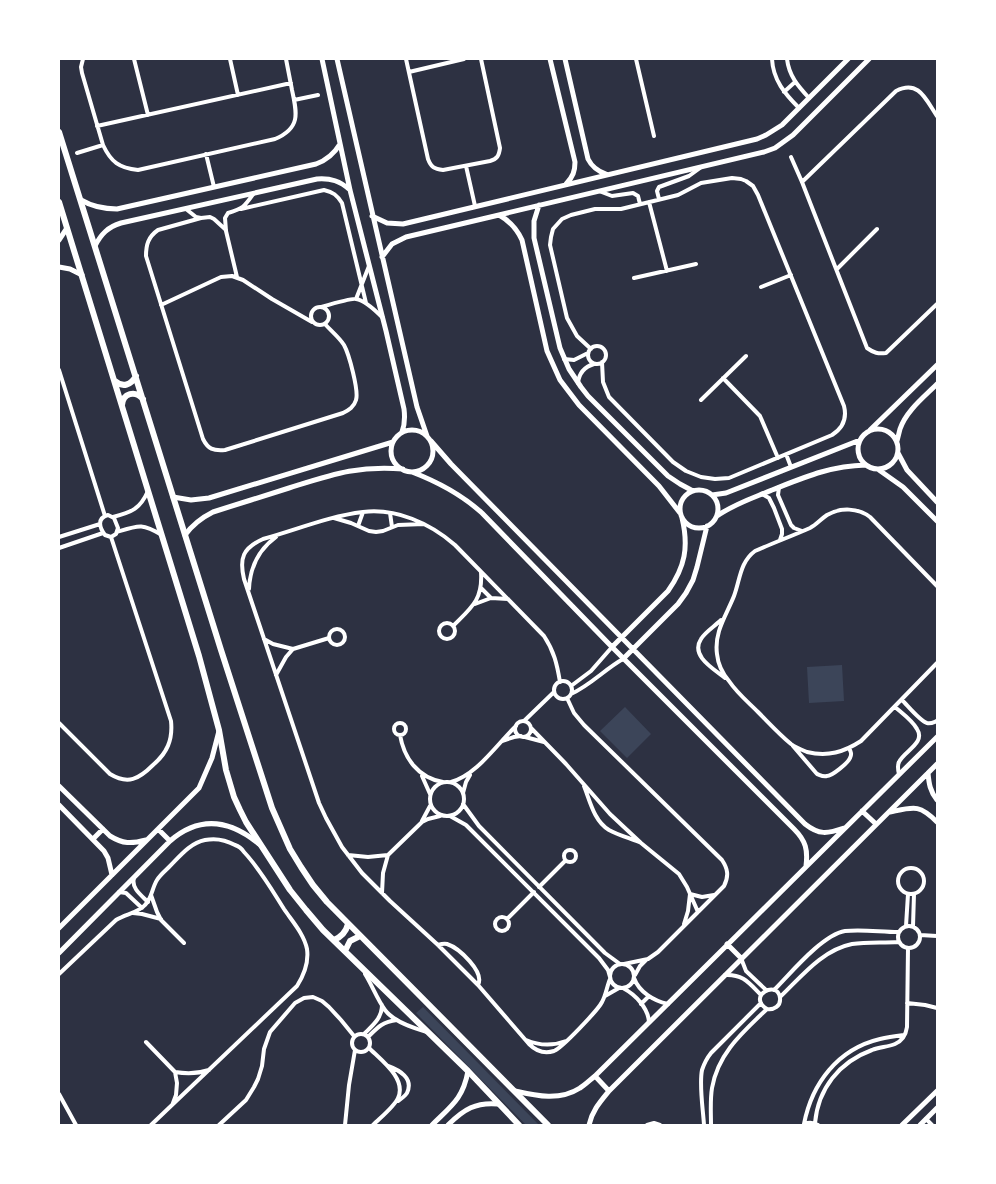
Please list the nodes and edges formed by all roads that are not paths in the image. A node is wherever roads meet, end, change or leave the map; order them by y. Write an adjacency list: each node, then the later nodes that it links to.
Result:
1 (83, 59): 28 (street)
2 (134, 59): 26 (street)
3 (230, 59): 21 (street)
4 (286, 59): 19 (street)
5 (322, 59): 31 (street)
6 (336, 59): 55 (street)
7 (406, 59): 17 (street)
8 (464, 59): 17 (street)
9 (481, 59): 36 (street)
10 (550, 59): 40 (street)
11 (565, 59): 38 (street)
12 (636, 59): 30 (street)
13 (772, 59): 20 (street)
14 (787, 59): 18 (street)
15 (848, 59): 23 (street)
16 (869, 59): 37 (street)
17 (409, 72): 36 (street)
18 (795, 82): 20 (street); 23 (street)
19 (291, 83): 21 (street); 24 (street)
20 (784, 92): 25 (street)
21 (238, 94): 26 (street)
22 (318, 95): 24 (street)
23 (809, 98): 25 (street)
24 (294, 100): 34 (street)
25 (799, 108): 38 (street)
26 (148, 115): 28 (street)
27 (937, 116): 39 (street)
28 (97, 126): 32 (street)
29 (59, 132): 45 (main road)
30 (654, 136)
31 (340, 144): 41 (street); 42 (street)
32 (103, 145): 33 (street); 34 (street)
33 (77, 153)
34 (206, 154): 41 (street)
35 (791, 157): 39 (street)
36 (466, 166): 51 (street)
37 (700, 168): 43 (street); 46 (street)
38 (607, 175): 40 (street)
39 (802, 182): 68 (street)
40 (566, 184): 51 (street)
41 (214, 187): 45 (street)
42 (350, 190): 44 (street); 66 (street)
43 (599, 191): 49 (street); 50 (street)
44 (254, 193): 52 (street); 53 (street)
45 (81, 200): 63 (main road)
46 (659, 200): 48 (street); 71 (street)
47 (59, 202): 59 (main road)
48 (649, 202): 49 (street); 69 (street)
49 (640, 204): 84 (street)
50 (539, 205): 54 (street); 86 (street)
51 (475, 206): 55 (street)
52 (186, 209): 56 (street); 63 (street)
53 (241, 209): 57 (street); 74 (street)
54 (499, 215): 64 (street); 124 (street)
55 (372, 216): 64 (street)
56 (201, 218): 58 (street); 79 (street)
57 (225, 222): 58 (street); 61 (street)
58 (219, 223): 61 (street)
59 (67, 228): 62 (street); 70 (main road)
60 (877, 229): 68 (street)
61 (226, 231): 72 (street)
62 (59, 240)
63 (95, 246): 91 (main road)
64 (382, 257): 101 (street)
65 (696, 264): 69 (street)
66 (369, 266): 74 (street); 81 (street)
67 (59, 267): 70 (street)
68 (836, 269): 78 (street)
69 (667, 271): 73 (street)
70 (82, 275): 93 (main road)
71 (791, 275): 75 (street); 107 (street)
72 (237, 277): 79 (street); 82 (street)
73 (634, 278)
74 (362, 287): 76 (street); 77 (street)
75 (761, 287)
76 (356, 299): 77 (street); 80 (street)
77 (366, 303): 81 (street)
78 (937, 304)
79 (161, 305): 83 (street)
80 (322, 307): 82 (street); 83 (street)
81 (383, 318): 100 (street)
82 (312, 322): 83 (street)
83 (325, 324)
84 (589, 351): 86 (street); 87 (street); 88 (street)
85 (746, 356): 92 (street)
86 (564, 359): 94 (street)
87 (602, 362): 88 (street); 108 (street)
88 (594, 364): 94 (street)
89 (937, 365): 99 (street)
90 (59, 370): 123 (street)
91 (136, 376): 93 (main road); 96 (main road)
92 (723, 378): 97 (street); 108 (street)
93 (115, 381): 98 (main road)
94 (578, 384): 115 (street)
95 (937, 384): 104 (street)
96 (143, 399): 98 (main road); 119 (main road)
97 (701, 400)
98 (122, 405): 116 (main road)
99 (870, 430): 102 (street); 104 (street)
100 (402, 432): 101 (street); 105 (street)
101 (427, 436): 103 (street)
102 (860, 440): 109 (street); 110 (street)
103 (431, 441): 113 (street); 154 (street)
104 (897, 441): 106 (street)
105 (393, 442): 111 (street); 119 (street)
106 (898, 453): 112 (street); 120 (street)
107 (786, 454): 108 (street); 110 (street)
108 (778, 458)
109 (866, 465): 112 (street); 114 (street)
110 (791, 467): 118 (street)
111 (403, 469): 113 (street); 138 (street)
112 (879, 470): 128 (street)
113 (412, 472): 156 (street)
114 (780, 487): 117 (street); 134 (street)
115 (693, 490): 118 (street); 124 (street)
116 (148, 491): 126 (street); 137 (main road)
117 (762, 494): 125 (street); 142 (street)
118 (712, 495): 125 (street)
119 (173, 496): 138 (main road)
120 (937, 502)
121 (363, 512): 122 (street); 127 (street); 131 (street)
122 (390, 513): 130 (street); 133 (street)
123 (105, 516): 126 (street); 129 (street)
124 (681, 516): 132 (street); 154 (street)
125 (717, 516): 132 (street)
126 (113, 517): 135 (street)
127 (334, 518): 131 (street); 139 (street)
128 (937, 521)
129 (100, 524): 136 (street); 140 (street)
130 (425, 524): 133 (street); 144 (street)
131 (358, 526): 133 (street)
132 (707, 526): 158 (street)
133 (392, 527)
134 (802, 531): 142 (street); 145 (street)
135 (117, 532): 137 (street); 141 (street)
136 (103, 533): 141 (street); 143 (street)
137 (162, 535): 175 (main road)
138 (185, 535): 238 (main road)
139 (278, 535): 147 (street); 147 (street)
140 (59, 537)
141 (112, 537): 172 (street)
142 (779, 541): 151 (street)
143 (59, 548)
144 (481, 572): 146 (street); 149 (street)
145 (936, 584)
146 (481, 588): 148 (street); 150 (street)
147 (248, 590): 155 (street)
148 (491, 598): 149 (street); 150 (street)
149 (508, 599): 163 (street)
150 (474, 604): 152 (street)
151 (724, 616): 162 (street); 162 (street)
152 (453, 626): 152 (street)
153 (330, 638): 157 (street)
154 (622, 638): 156 (street); 158 (street)
155 (264, 639): 157 (street); 161 (street)
156 (612, 648): 159 (street); 164 (street)
157 (293, 649): 161 (street)
158 (633, 649): 159 (street); 208 (street)
159 (623, 659): 166 (street); 220 (street)
160 (937, 663): 168 (street)
161 (276, 675): 218 (street)
162 (728, 681): 181 (street)
163 (560, 682): 164 (street); 165 (street)
164 (571, 686): 166 (street)
165 (554, 692): 167 (street); 170 (street)
166 (571, 694): 167 (street)
167 (567, 698): 224 (street)
168 (902, 700): 169 (street); 171 (street)
169 (895, 707): 182 (street); 187 (street)
170 (524, 721): 173 (street); 174 (street)
171 (937, 721)
172 (59, 723)
173 (516, 726): 177 (street); 179 (street)
174 (531, 728): 177 (street); 180 (street)
175 (219, 730): 210 (street); 216 (main road)
176 (400, 735): 186 (street)
177 (523, 736): 179 (street); 180 (street)
178 (937, 736): 187 (street)
179 (502, 741): 184 (street)
180 (546, 743): 190 (street)
181 (792, 745): 182 (street); 182 (street)
182 (849, 748)
183 (937, 764): 185 (street)
184 (471, 773): 189 (street); 192 (street)
185 (928, 773): 194 (street); 201 (street)
186 (421, 774): 188 (street); 193 (street)
187 (899, 774): 200 (street)
188 (443, 782): 189 (street); 193 (street)
189 (451, 782): 192 (street)
190 (582, 782): 198 (street); 199 (street)
191 (59, 786): 209 (street)
192 (463, 793): 195 (street)
193 (430, 794): 197 (street)
194 (937, 800)
195 (463, 804): 203 (street); 223 (street)
196 (59, 805): 212 (street)
197 (430, 806): 202 (street); 204 (street)
198 (602, 806): 199 (street); 206 (street)
199 (593, 811): 211 (street)
200 (862, 811): 207 (street); 208 (street)
201 (889, 812): 205 (street); 207 (street)
202 (441, 816): 203 (street); 204 (street)
203 (450, 816): 226 (street)
204 (422, 822): 217 (street)
205 (937, 822)
206 (620, 824): 211 (street); 215 (street)
207 (876, 824): 255 (street)
208 (844, 828): 220 (street)
209 (103, 829): 212 (street); 213 (street)
210 (158, 829): 213 (street); 214 (street)
211 (616, 833): 215 (street)
212 (93, 839): 221 (street)
213 (147, 840): 221 (street)
214 (170, 841): 216 (street); 222 (street)
215 (641, 843): 228 (street)
216 (261, 846): 247 (main road)
217 (388, 854): 218 (street); 227 (street)
218 (348, 855): 227 (street)
219 (565, 861): 223 (street)
220 (806, 866): 250 (street)
221 (112, 875): 242 (street)
222 (134, 877): 225 (street); 232 (street)
223 (539, 887): 257 (street)
224 (719, 891): 228 (street); 235 (street)
225 (119, 892): 233 (street); 254 (street)
226 (534, 892): 236 (street); 262 (street)
227 (382, 893): 251 (street)
228 (690, 894): 235 (street); 241 (street)
229 (908, 894): 230 (street); 230 (street); 239 (street)
230 (914, 894): 240 (street)
231 (151, 895): 232 (street); 237 (street); 291 (street)
232 (148, 902): 233 (street)
233 (142, 908): 234 (street)
234 (132, 912): 237 (street); 259 (street)
235 (698, 912): 241 (street)
236 (507, 919)
237 (161, 920): 249 (street)
238 (348, 924): 245 (main road); 247 (main road)
239 (906, 926): 240 (street); 243 (street)
240 (913, 926): 244 (street)
241 (683, 927): 256 (street)
242 (59, 928)
243 (898, 932): 248 (street); 266 (street)
244 (920, 935): 246 (street); 252 (street)
245 (360, 936): 253 (main road); 296 (main road)
246 (937, 936)
247 (334, 940): 253 (main road)
248 (898, 942): 252 (street); 270 (street)
249 (184, 943)
250 (727, 944): 255 (street); 274 (street)
251 (438, 945): 263 (street); 263 (street)
252 (908, 948): 272 (street)
253 (345, 951): 258 (main road)
254 (59, 953)
255 (741, 958): 260 (street); 265 (street)
256 (648, 959): 257 (street); 261 (street)
257 (622, 964): 261 (street); 262 (street)
258 (361, 966): 275 (street); 280 (main road)
259 (59, 974)
260 (724, 975): 267 (street); 297 (street)
261 (634, 977): 264 (street); 269 (street)
262 (610, 978): 264 (street); 268 (street)
263 (478, 986): 284 (street)
264 (621, 988): 268 (street); 273 (street)
265 (766, 990): 266 (street); 267 (street)
266 (774, 990): 270 (street)
267 (761, 995): 271 (street)
268 (605, 996): 285 (street)
269 (649, 996): 273 (street); 274 (street)
270 (780, 997): 277 (street)
271 (761, 1003): 277 (street); 321 (street)
272 (908, 1003): 276 (street); 282 (street)
273 (641, 1004): 279 (street)
274 (668, 1004): 279 (street)
275 (382, 1005): 278 (street); 281 (street)
276 (937, 1008)
277 (767, 1009): 322 (street)
278 (396, 1020): 280 (street); 281 (street)
279 (649, 1022): 295 (street)
280 (428, 1033): 293 (main road)
281 (366, 1035): 283 (street); 287 (street)
282 (904, 1035): 290 (street); 292 (street)
283 (354, 1036): 288 (street); 312 (street)
284 (526, 1040): 285 (street); 285 (street)
285 (566, 1041)
286 (146, 1042): 294 (street)
287 (369, 1048): 288 (street); 289 (street)
288 (355, 1050): 307 (street)
289 (386, 1065): 302 (street); 302 (street)
290 (833, 1065): 292 (street); 308 (street)
291 (209, 1070): 294 (street); 301 (street)
292 (839, 1070): 309 (street)
293 (468, 1071): 300 (main road); 304 (street)
294 (175, 1072): 301 (street)
295 (595, 1076): 296 (street); 297 (street)
296 (515, 1091): 317 (main road)
297 (609, 1091): 318 (street)
298 (937, 1091): 323 (street)
299 (59, 1094): 310 (street)
300 (498, 1104): 305 (street); 316 (main road)
301 (172, 1105): 311 (street)
302 (393, 1105): 313 (street)
303 (937, 1108): 306 (street)
304 (448, 1110): 305 (street); 314 (street)
305 (455, 1118): 315 (street)
306 (923, 1123): 324 (street)
307 (346, 1124)
308 (804, 1124): 309 (street)
309 (816, 1124)
310 (76, 1125)
311 (151, 1125)
312 (219, 1125)
313 (373, 1125)
314 (432, 1125)
315 (448, 1125)
316 (519, 1125)
317 (548, 1125)
318 (589, 1125)
319 (647, 1125): 320 (street)
320 (660, 1125)
321 (704, 1125)
322 (710, 1125)
323 (902, 1125)
324 (932, 1125)

